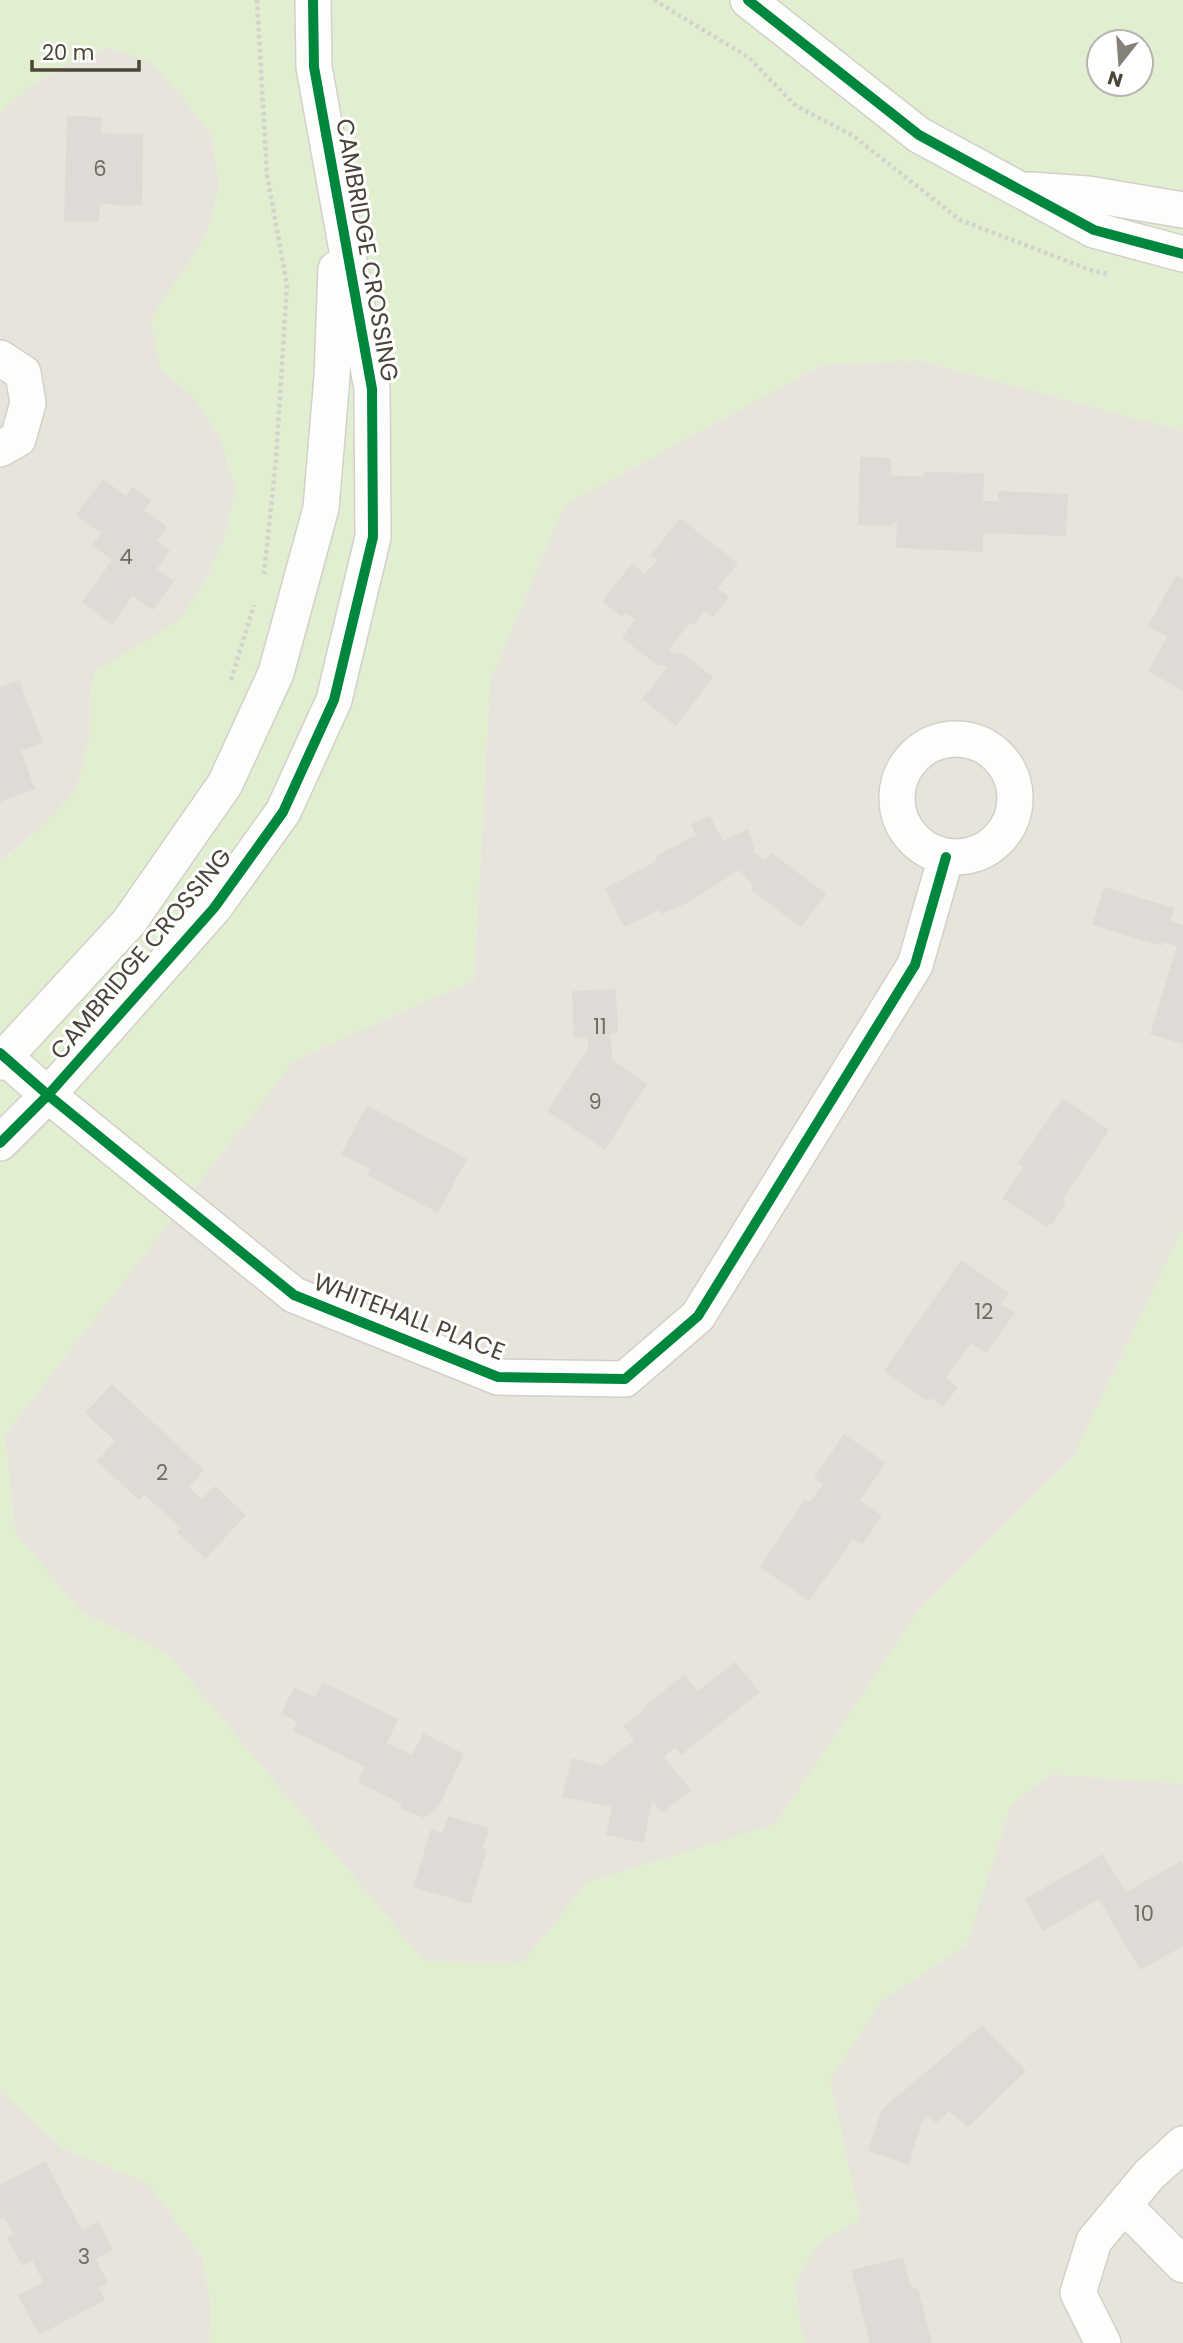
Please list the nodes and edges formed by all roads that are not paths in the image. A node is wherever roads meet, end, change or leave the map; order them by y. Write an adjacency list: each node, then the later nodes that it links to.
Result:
1 (313, 0): 4 (street, CAMBRIDGE CROSSING)
2 (748, 0): 3 (street)
3 (1019, 189): 5 (street); 6 (street)
4 (339, 206): 10 (street, CAMBRIDGE CROSSING); 11 (street, CAMBRIDGE CROSSING)
5 (1183, 210)
6 (1183, 254)
7 (0, 358): 8 (street)
8 (0, 449)
9 (946, 857): 11 (street, WHITEHALL PLACE)
10 (2, 1057): 11 (street, WHITEHALL PLACE)
11 (48, 1095): 12 (street, CAMBRIDGE CROSSING)
12 (0, 1143)
13 (1183, 2144): 14 (street)
14 (1124, 2205): 15 (street); 16 (street)
15 (1183, 2265)
16 (1103, 2343)

